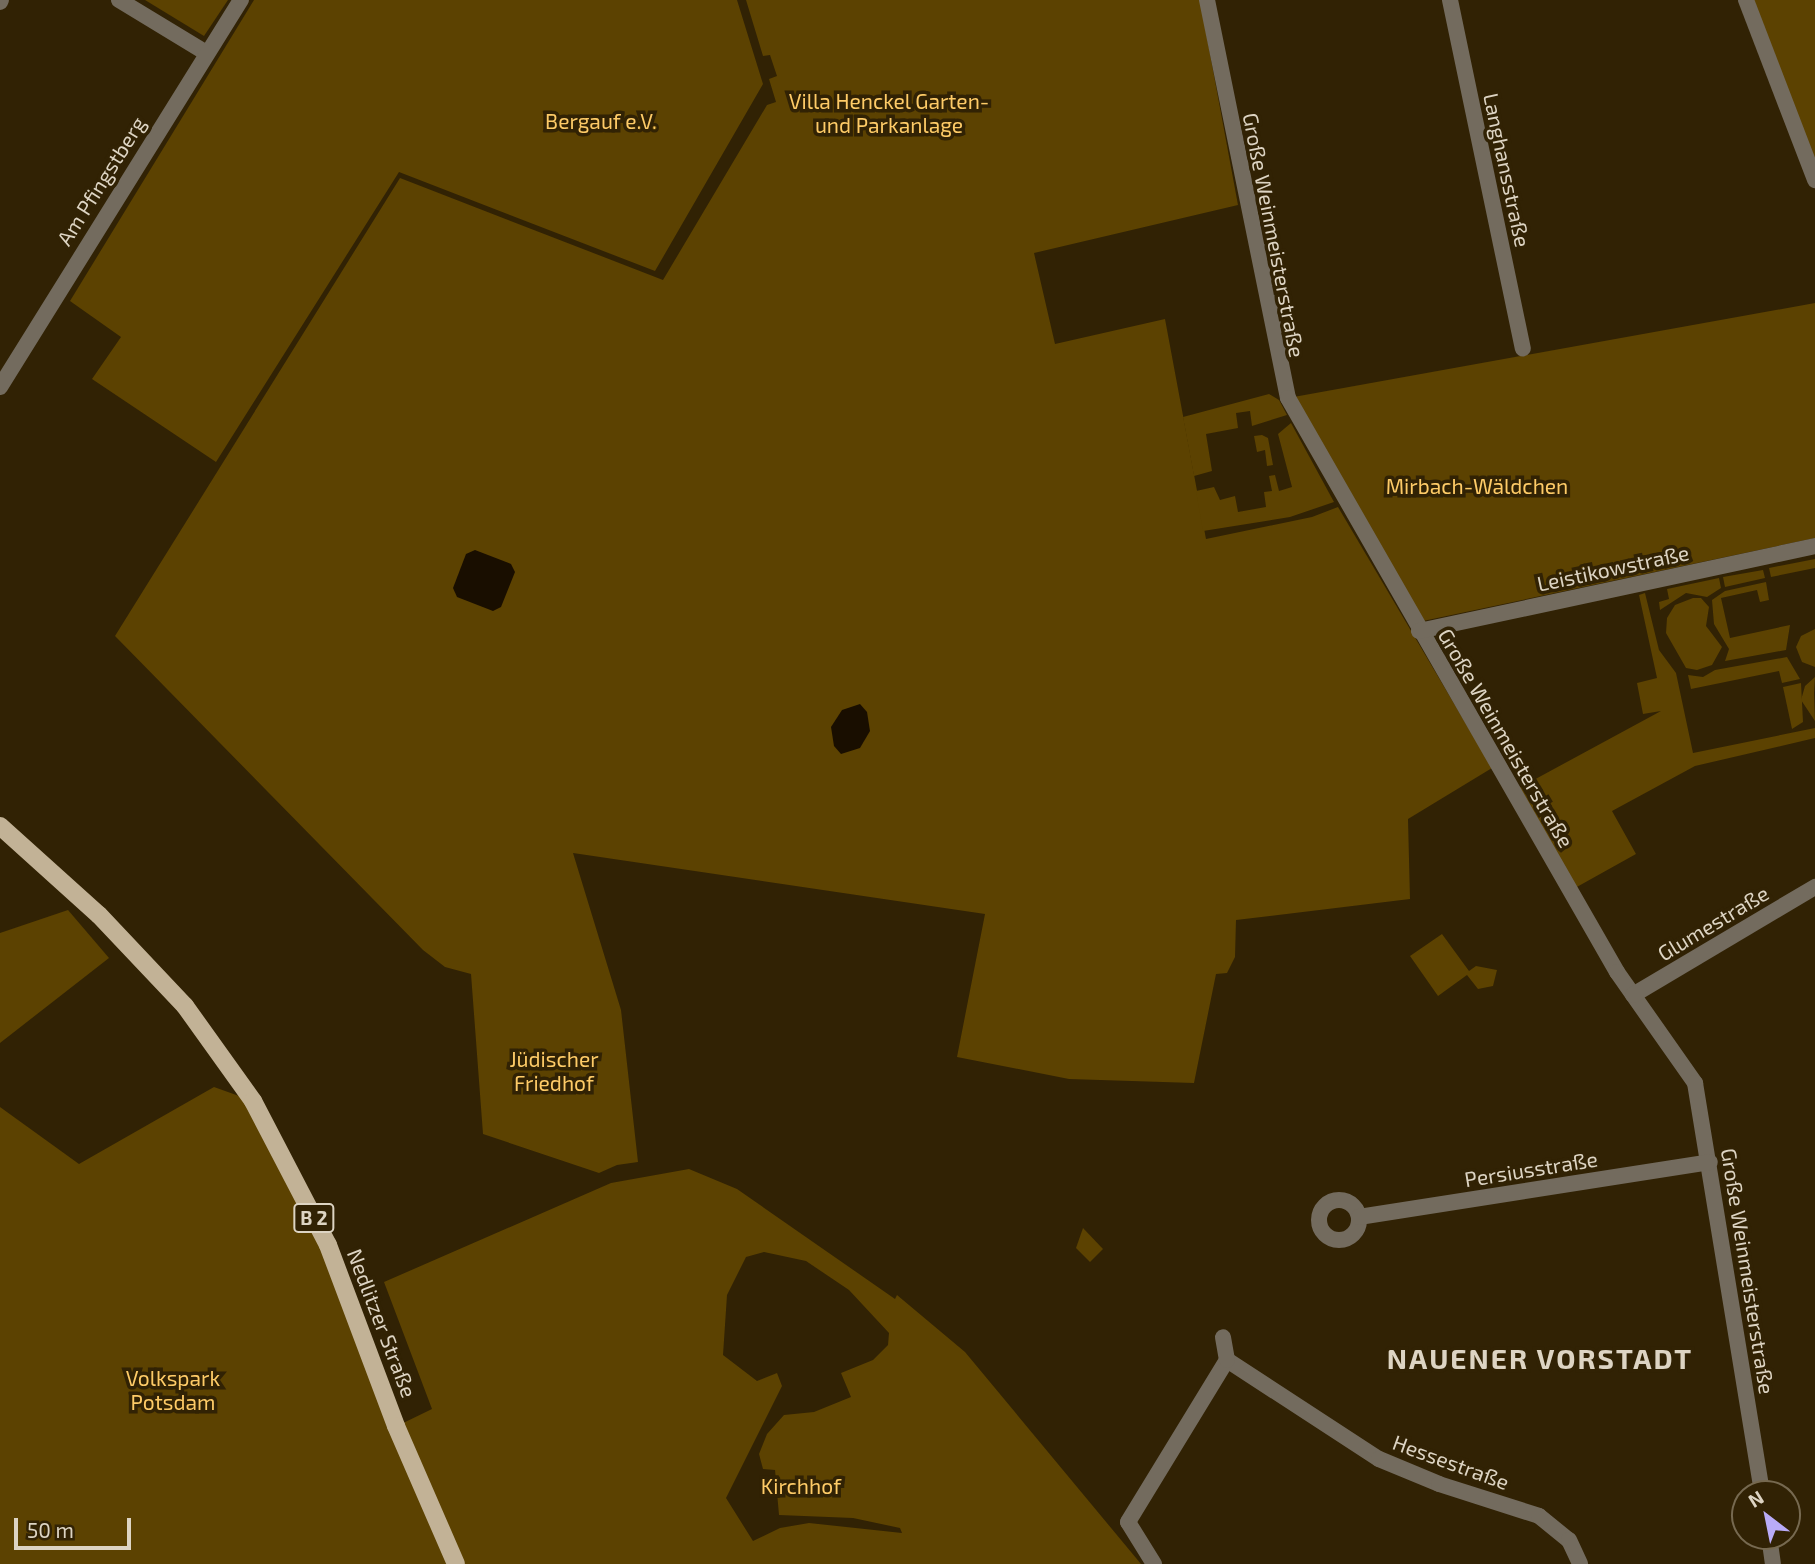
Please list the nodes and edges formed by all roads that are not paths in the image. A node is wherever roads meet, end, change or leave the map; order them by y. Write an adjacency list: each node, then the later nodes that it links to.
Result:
1 (119, 0): 6 (street)
2 (241, 0): 6 (street, Am Pfingstberg)
3 (1208, 0): 11 (street, Große Weinmeisterstraße)
4 (1450, 0): 8 (street, Langhansstraße)
5 (1746, 0): 7 (street)
6 (205, 52): 9 (street, Am Pfingstberg)
7 (1815, 180)
8 (1523, 348)
9 (0, 387)
10 (1815, 546): 11 (street, Leistikowstraße)
11 (1419, 631): 14 (street, Große Weinmeisterstraße)
12 (0, 826): 20 (main road, Nedlitzer Straße / B 2)
13 (1815, 887): 14 (street, Glumestraße)
14 (1633, 995): 15 (street, Große Weinmeisterstraße)
15 (1710, 1162): 16 (street, Persiusstraße); 19 (street, Große Weinmeisterstraße)
16 (1359, 1217)
17 (1223, 1337): 18 (street)
18 (1227, 1360): 21 (street); 22 (street, Hessestraße)
19 (1760, 1480)
20 (456, 1564)
21 (1154, 1564)
22 (1580, 1564)

